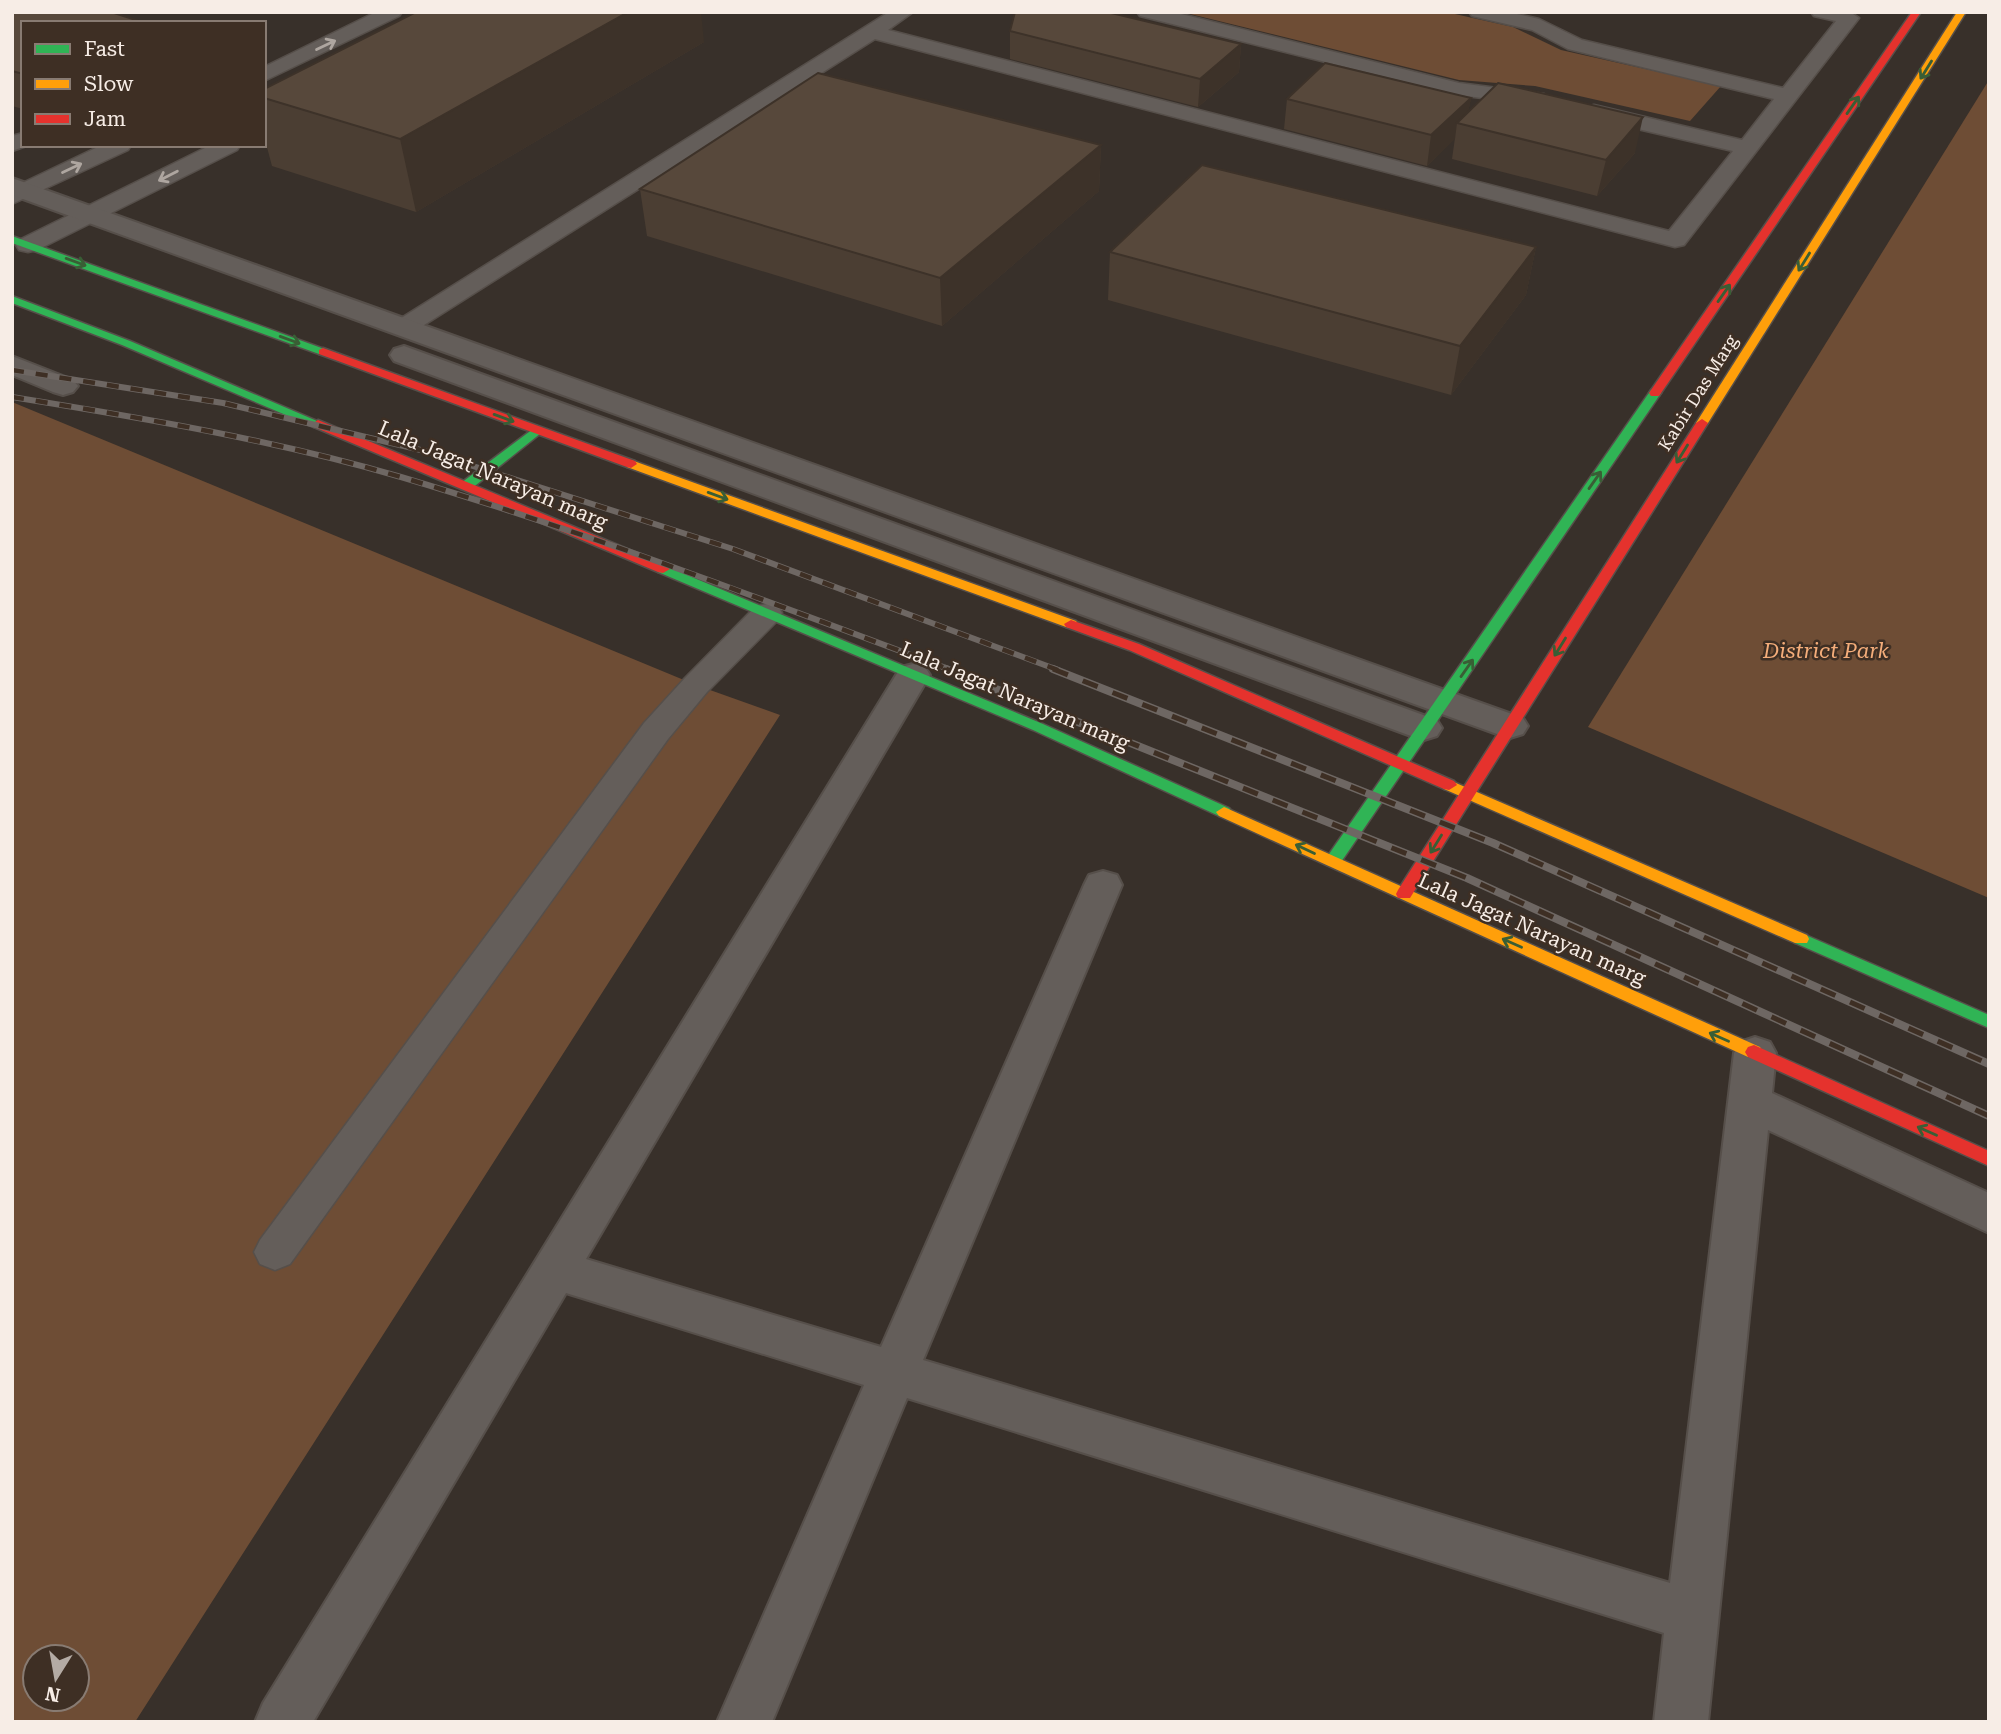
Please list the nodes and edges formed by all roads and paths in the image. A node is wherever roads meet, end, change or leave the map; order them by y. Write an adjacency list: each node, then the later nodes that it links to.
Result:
1 (392, 12): 12 (lane, one-way to 1)
2 (404, 12): 9 (lane)
3 (903, 12): 11 (lane)
4 (1147, 12): 14 (lane)
5 (1479, 12): 13 (lane)
6 (1821, 12): 10 (lane)
7 (1917, 12): 30 (main road, Kabir Das Marg, one-way to 7)
8 (1962, 12): 31 (main road, Kabir Das Marg, one-way to 31)
9 (416, 13)
10 (1850, 15): 13 (lane)
11 (872, 32): 18 (lane); 23 (lane)
12 (266, 74)
13 (1786, 94): 18 (lane)
14 (1553, 103)
15 (1579, 109): 18 (lane)
16 (116, 147): 19 (lane, one-way to 16)
17 (225, 147): 20 (lane, one-way to 20)
18 (1748, 148)
19 (17, 191): 20 (street)
20 (98, 218): 21 (lane); 23 (street); 32 (street)
21 (20, 242): 26 (main road, one-way to 26)
22 (12, 299): 27 (main road, Lala Jagat Narayan marg)
23 (404, 327): 30 (street)
24 (12, 365): 25 (street)
25 (63, 386)
26 (537, 430): 27 (main road); 33 (main road, one-way to 33)
27 (466, 486): 28 (main road, Lala Jagat Narayan marg)
28 (767, 613): 29 (main road, Lala Jagat Narayan marg); 43 (lane)
29 (913, 675): 35 (main road, Lala Jagat Narayan marg, one-way to 29); 44 (street)
30 (1444, 701): 31 (street); 32 (main road, Kabir Das Marg)
31 (1510, 726): 34 (main road, Kabir Das Marg)
32 (1424, 728): 33 (main road, Kabir Das Marg)
33 (1400, 764): 34 (main road); 35 (main road, Kabir Das Marg)
34 (1467, 794): 37 (main road, Kabir Das Marg, one-way to 37); 38 (main road)
35 (1333, 861): 37 (main road, Lala Jagat Narayan marg)
36 (1103, 885): 45 (street)
37 (1404, 894): 39 (main road, Lala Jagat Narayan marg, one-way to 37)
38 (1989, 1022)
39 (1755, 1053): 40 (street); 41 (main road, Lala Jagat Narayan marg, one-way to 39)
40 (1750, 1102): 42 (street); 46 (street)
41 (1989, 1159)
42 (1989, 1214)
43 (275, 1252)
44 (556, 1270): 45 (street); 47 (street)
45 (894, 1372): 46 (street); 48 (street)
46 (1694, 1616): 49 (street)
47 (282, 1722)
48 (744, 1722)
49 (1681, 1722)

